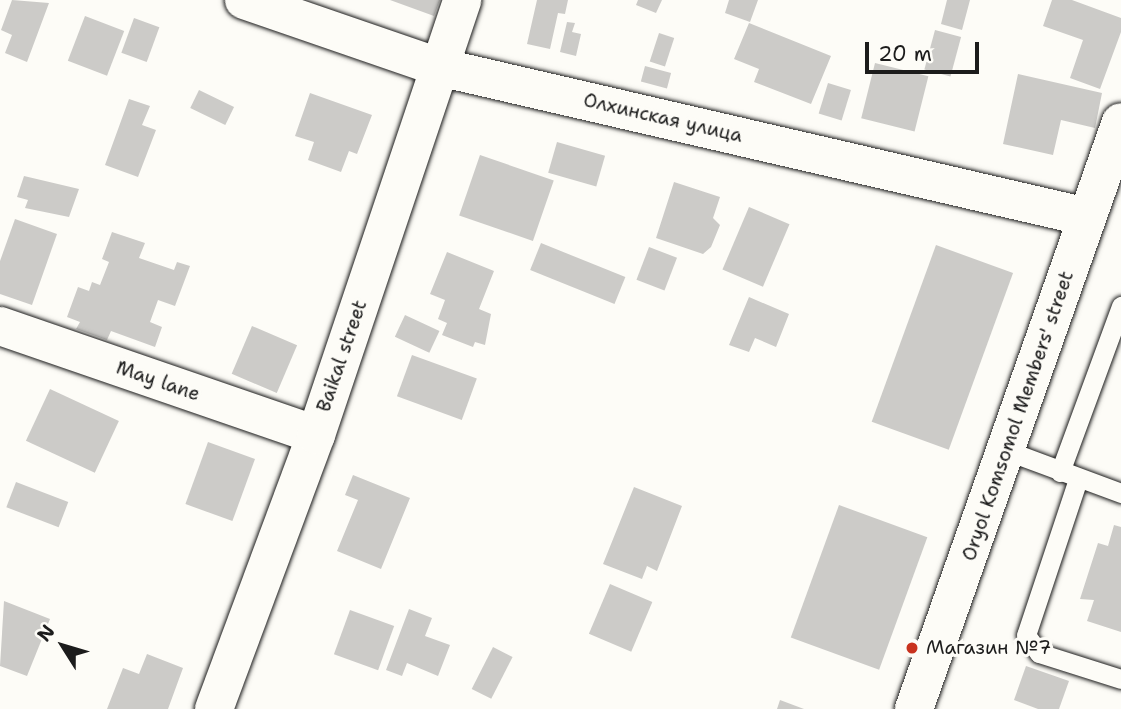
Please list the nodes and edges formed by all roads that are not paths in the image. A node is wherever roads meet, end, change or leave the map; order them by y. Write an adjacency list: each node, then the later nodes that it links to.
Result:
1 (244, 0): 3 (street, Олхинская улица)
2 (462, 0): 3 (street, Baikal street)
3 (439, 67): 5 (street, Олхинская улица); 8 (street, Baikal street)
4 (1121, 122): 5 (street, Oryol Komsomol Members' street)
5 (1087, 217): 9 (street, Oryol Komsomol Members' street)
6 (1121, 306): 10 (lane)
7 (0, 326): 8 (street, May lane)
8 (316, 435): 13 (street, Baikal street)
9 (1008, 451): 10 (lane); 14 (street, Oryol Komsomol Members' street)
10 (1069, 475): 11 (lane); 12 (lane)
11 (1121, 493)
12 (1121, 679)
13 (214, 709)
14 (914, 709)

